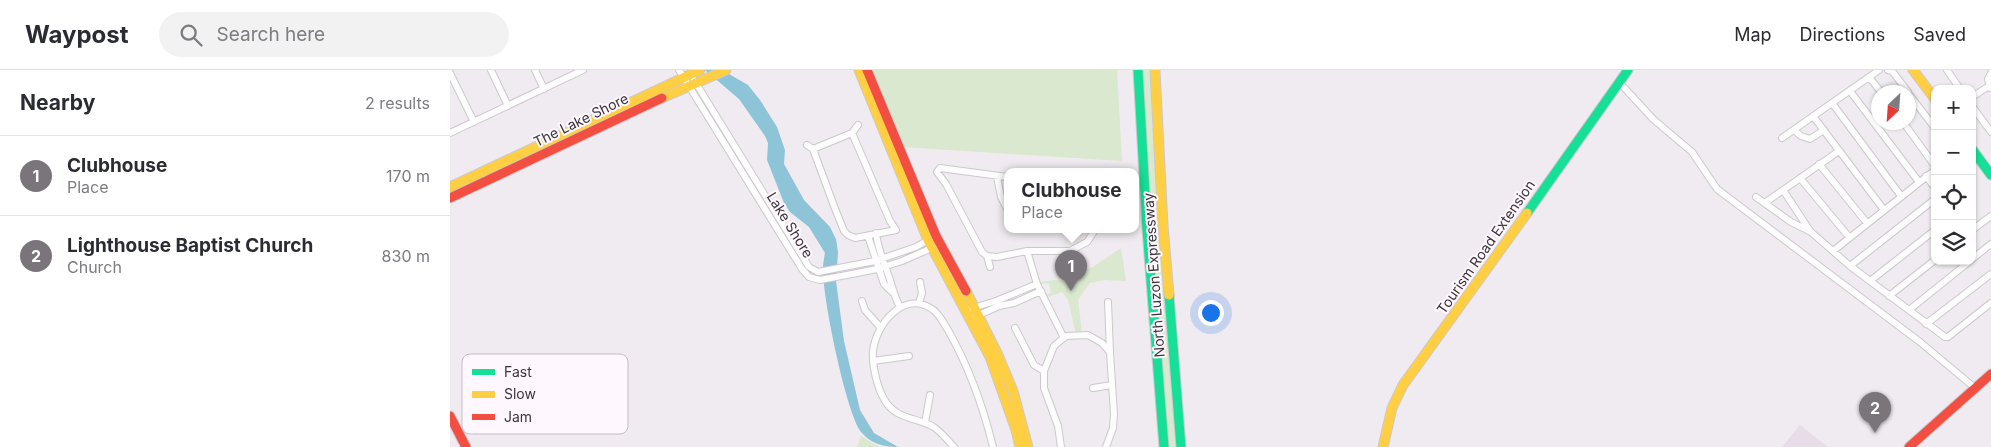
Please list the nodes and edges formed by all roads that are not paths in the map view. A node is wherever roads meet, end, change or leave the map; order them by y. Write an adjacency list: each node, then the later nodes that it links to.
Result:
1 (490, 70): 32 (street)
2 (535, 70): 26 (street)
3 (583, 70): 26 (street)
4 (726, 70): 20 (main road, The Lake Shore)
5 (859, 70): 79 (main road)
6 (867, 70): 79 (main road)
7 (1138, 70): 132 (main road, North Luzon Expressway)
8 (1155, 70): 133 (main road, North Luzon Expressway)
9 (1628, 70): 19 (main road, Tourism Road Extension)
10 (1879, 70): 18 (street)
11 (1888, 70): 22 (street)
12 (1913, 70): 28 (main road)
13 (1919, 70): 24 (main road)
14 (1947, 70): 23 (street)
15 (450, 72): 35 (street)
16 (690, 72): 20 (street, Lake Shore); 61 (main road, The Lake Shore)
17 (1991, 73): 25 (street)
18 (1870, 77): 21 (street); 27 (street)
19 (1620, 83): 121 (street); 134 (main road, Tourism Road Extension)
20 (691, 84): 65 (main road, The Lake Shore); 93 (street, Lake Shore); 95 (street, Lake Shore)
21 (1876, 85)
22 (1902, 85)
23 (1957, 85)
24 (1931, 86)
25 (1990, 87): 29 (street)
26 (544, 89): 32 (street)
27 (1850, 90): 30 (street); 58 (street)
28 (1931, 94)
29 (1976, 95)
30 (1832, 103): 34 (street); 63 (street)
31 (1916, 103): 36 (street)
32 (508, 106): 35 (street)
33 (1976, 111): 41 (street)
34 (1813, 116): 38 (street); 39 (street)
35 (474, 122): 42 (street)
36 (1931, 123)
37 (858, 125): 43 (street)
38 (1794, 130): 39 (street); 44 (street)
39 (1824, 130): 46 (street)
40 (1909, 130): 48 (street)
41 (1991, 132)
42 (450, 133)
43 (852, 133): 76 (street); 77 (street)
44 (1782, 138)
45 (1976, 146): 50 (main road)
46 (1839, 151): 49 (street); 69 (street)
47 (1976, 154): 53 (main road)
48 (1931, 160)
49 (1819, 164): 57 (street); 71 (street)
50 (1991, 166)
51 (953, 171): 55 (street); 60 (street); 60 (street)
52 (1931, 173): 54 (street)
53 (1991, 174)
54 (1926, 176): 58 (street); 59 (street)
55 (997, 177): 56 (street); 68 (street)
56 (1004, 177)
57 (1800, 178): 62 (street); 78 (street)
58 (1919, 182): 63 (street)
59 (1931, 183)
60 (946, 184): 83 (street)
61 (450, 187)
62 (1783, 190): 66 (street); 73 (street)
63 (1901, 196): 69 (street)
64 (1756, 197): 66 (street)
65 (450, 198)
66 (1766, 202): 73 (street)
67 (1931, 202): 90 (street)
68 (1004, 203)
69 (1884, 210): 71 (street)
70 (1991, 216): 72 (street)
71 (1867, 223): 78 (street)
72 (1976, 226)
73 (1811, 232): 82 (street)
74 (1093, 233): 81 (street)
75 (1931, 233): 96 (street)
76 (876, 234): 77 (street); 85 (street)
77 (868, 236): 86 (street)
78 (1849, 237): 82 (street)
79 (934, 242): 85 (street, Lake Shore); 91 (street); 109 (main road)
80 (1991, 244): 84 (street)
81 (1027, 251): 83 (street); 98 (street)
82 (1834, 251): 90 (street)
83 (988, 256): 89 (street)
84 (1976, 256)
85 (882, 259): 86 (street, Lake Shore); 91 (street)
86 (875, 261): 92 (street); 93 (street, Lake Shore)
87 (1931, 263): 101 (street)
88 (1965, 265): 108 (street)
89 (990, 266)
90 (1850, 266): 96 (street)
91 (885, 267): 92 (street); 100 (street)
92 (878, 269): 95 (street); 100 (street)
93 (816, 272): 95 (street)
94 (1991, 274): 110 (street)
95 (817, 279)
96 (1870, 281): 101 (street)
97 (920, 282): 104 (street)
98 (1037, 284): 99 (street); 105 (street)
99 (1041, 291): 105 (street); 113 (street)
100 (892, 292): 107 (street)
101 (1889, 296): 108 (street)
102 (862, 301): 111 (street)
103 (1108, 302): 114 (street)
104 (919, 303): 107 (street); 127 (street)
105 (998, 303): 109 (street)
106 (1991, 303): 110 (street)
107 (900, 307): 111 (street)
108 (1909, 310): 110 (street)
109 (972, 313): 128 (main road); 129 (main road)
110 (1926, 324)
111 (880, 327): 116 (street)
112 (1015, 328): 117 (street)
113 (1064, 338): 114 (street); 117 (street)
114 (1110, 352): 119 (street)
115 (909, 356): 116 (street)
116 (873, 361): 124 (street)
117 (1044, 370): 130 (street)
118 (1991, 374): 121 (main road)
119 (1112, 386): 120 (street); 131 (street)
120 (1093, 388)
121 (1976, 388): 135 (main road)
122 (930, 395): 124 (street)
123 (450, 416): 125 (main road)
124 (925, 423): 126 (street)
125 (466, 447)
126 (954, 447)
127 (993, 447)
128 (1020, 447)
129 (1028, 447)
130 (1061, 447)
131 (1106, 447)
132 (1164, 447)
133 (1181, 447)
134 (1383, 447)
135 (1909, 447)

